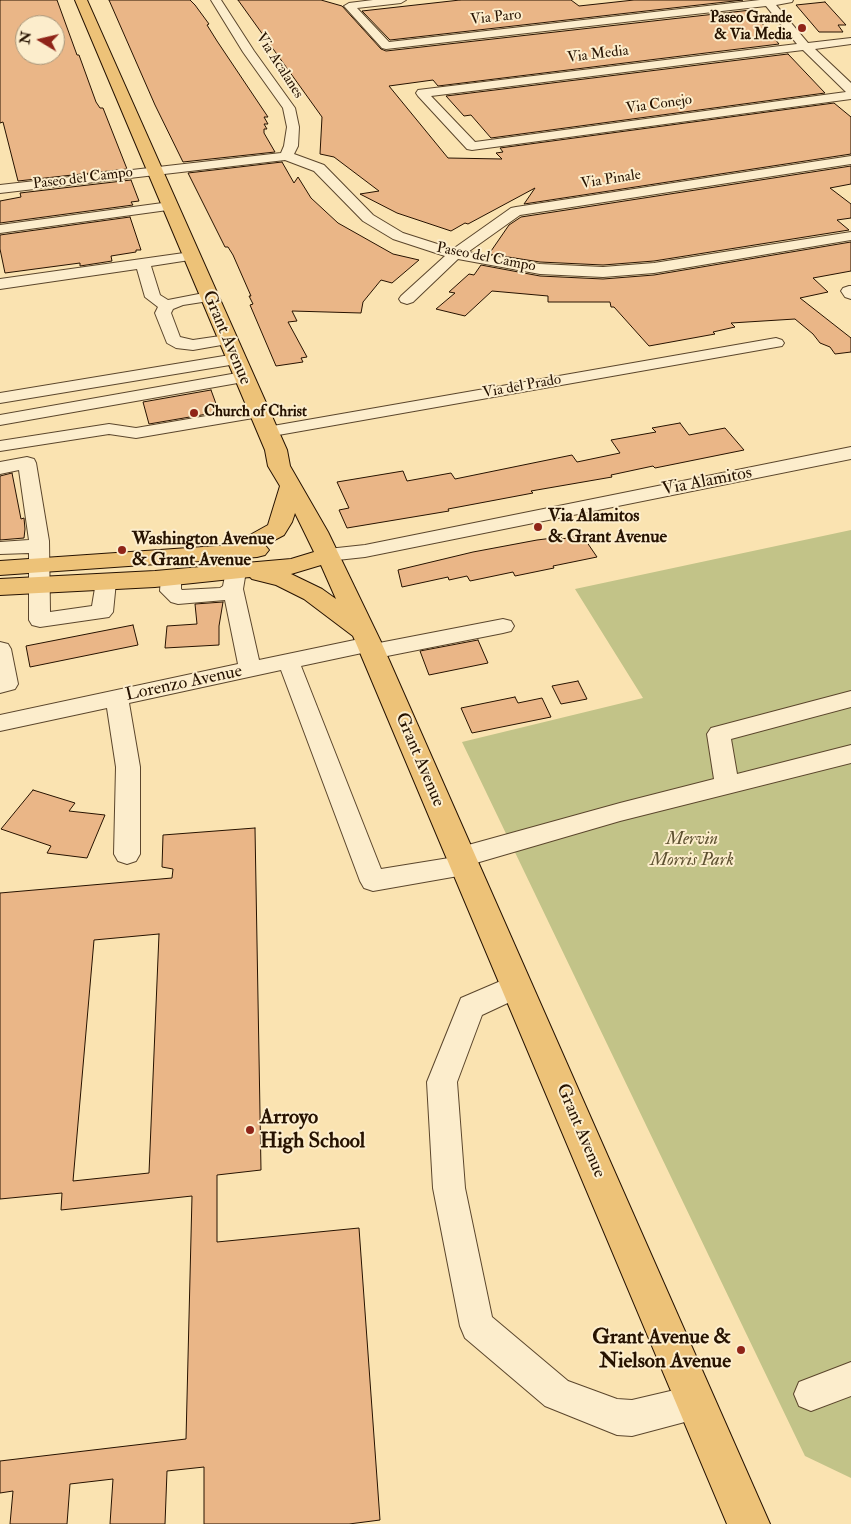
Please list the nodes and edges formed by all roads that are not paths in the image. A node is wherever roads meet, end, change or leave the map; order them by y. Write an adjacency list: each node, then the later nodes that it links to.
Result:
1 (81, 0): 13 (main road, Grant Avenue)
2 (216, 0): 11 (street, Via Acalanes)
3 (402, 0): 5 (street, Via Paro)
4 (788, 0): 5 (street, Via Paro)
5 (768, 1): 7 (street)
6 (851, 40): 7 (street, Via Media)
7 (805, 46): 8 (street); 10 (street, Via Media)
8 (851, 90)
9 (851, 95): 10 (street, Via Conejo)
10 (472, 146)
11 (286, 156): 13 (street, Paseo del Campo); 18 (street, Paseo del Campo)
12 (851, 160): 18 (street, Via Pinale)
13 (154, 170): 14 (street, Paseo del Campo); 15 (main road, Grant Avenue)
14 (0, 189)
15 (170, 206): 16 (street); 19 (main road, Grant Avenue)
16 (0, 229)
17 (851, 236): 18 (street, Paseo del Campo)
18 (455, 254): 23 (street, Via Pinale)
19 (191, 256): 21 (street); 22 (main road, Grant Avenue)
20 (144, 268): 24 (street)
21 (0, 284)
22 (209, 297): 24 (street); 25 (main road, Grant Avenue)
23 (407, 299)
24 (167, 306): 25 (street)
25 (227, 340): 27 (main road, Grant Avenue)
26 (776, 343): 31 (street, Via del Prado)
27 (236, 359): 28 (main road, Grant Avenue); 29 (street)
28 (244, 377): 30 (street); 31 (main road, Grant Avenue)
29 (0, 398)
30 (0, 420)
31 (263, 422): 32 (street, Via del Prado); 35 (main road, Grant Avenue)
32 (0, 446)
33 (851, 453): 37 (street, Via Alamitos)
34 (0, 468): 38 (street)
35 (290, 487): 37 (main road, Grant Avenue); 40 (main road)
36 (0, 548): 38 (street)
37 (328, 555): 40 (main road); 44 (main road, Grant Avenue)
38 (39, 565): 39 (main road); 40 (main road); 41 (main road); 41 (street); 42 (main road)
39 (0, 568)
40 (236, 570): 41 (main road); 44 (main road); 47 (street)
41 (106, 582)
42 (0, 587)
43 (503, 626): 44 (street, Lorenzo Avenue)
44 (368, 643): 46 (street, Lorenzo Avenue); 55 (main road, Grant Avenue)
45 (0, 649): 48 (street)
46 (288, 661): 47 (street, Lorenzo Avenue); 55 (street)
47 (250, 670): 49 (street, Lorenzo Avenue)
48 (4, 685): 51 (street)
49 (117, 698): 51 (street, Lorenzo Avenue); 54 (street)
50 (851, 699): 53 (street)
51 (6, 722)
52 (851, 754): 53 (street)
53 (727, 786): 55 (street)
54 (127, 854)
55 (463, 861): 56 (main road, Grant Avenue)
56 (517, 986): 59 (main road, Grant Avenue); 59 (street)
57 (851, 1379): 58 (street)
58 (811, 1394)
59 (696, 1402): 60 (main road, Grant Avenue)
60 (749, 1524)

